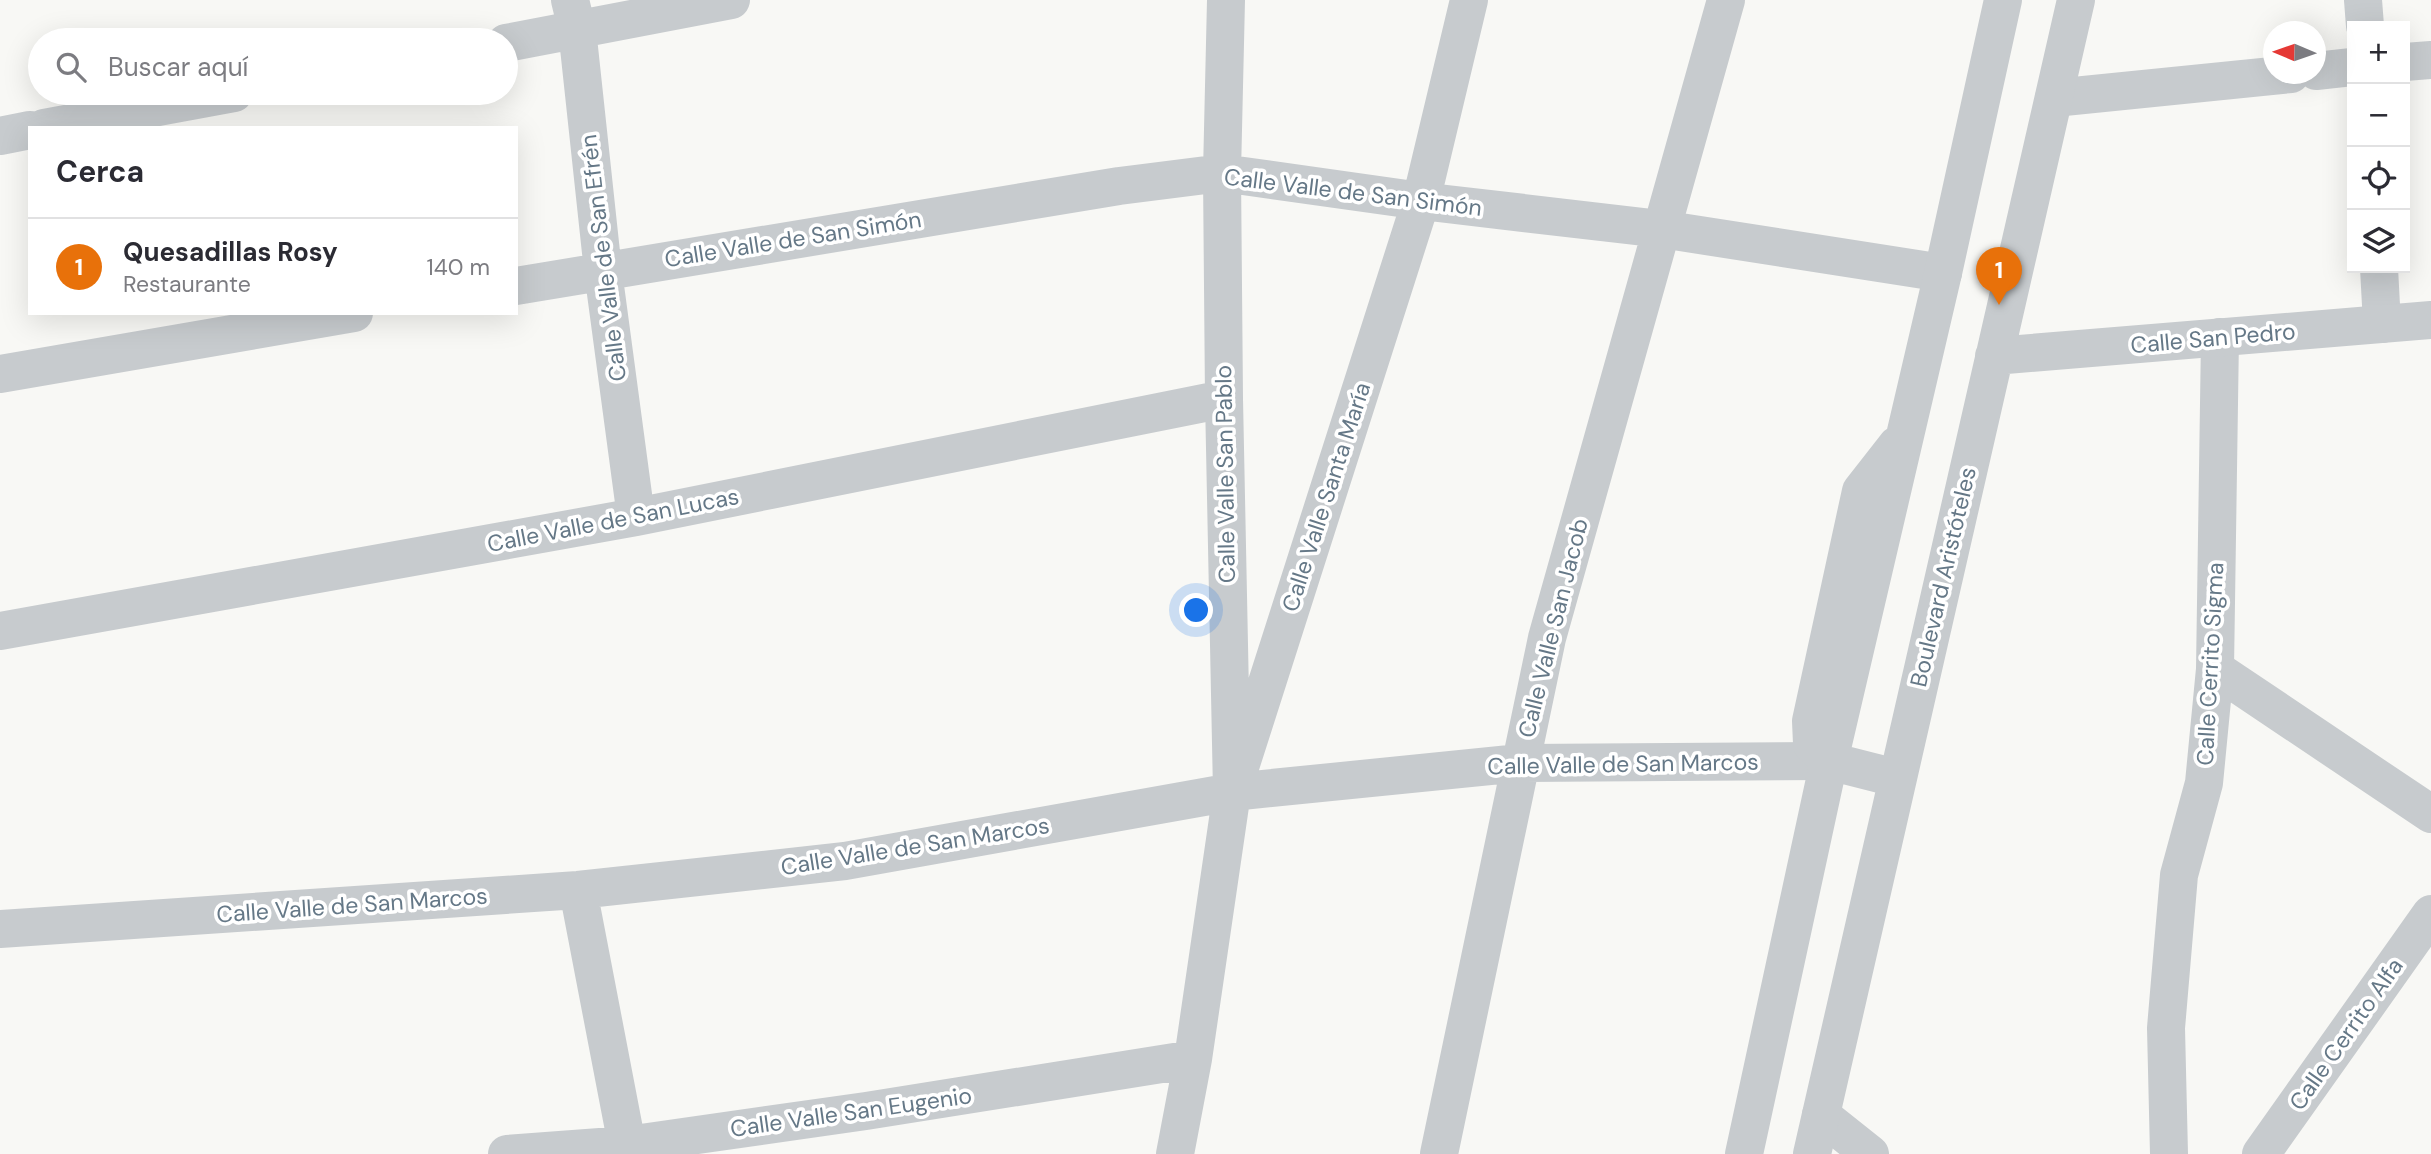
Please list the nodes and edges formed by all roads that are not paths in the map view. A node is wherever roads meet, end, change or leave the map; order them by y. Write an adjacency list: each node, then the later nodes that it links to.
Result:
1 (731, 0): 8 (street)
2 (1226, 0): 21 (street, Calle Valle San Pablo)
3 (1469, 0): 22 (street, Calle Valle Santa María)
4 (1726, 0): 23 (street, Calle Valle San Jacob)
5 (2003, 0): 25 (street)
6 (2076, 0): 16 (street, Boulevard Aristóteles)
7 (2363, 0): 9 (street)
8 (574, 15): 10 (street); 24 (street, Calle Valle de San Efrén)
9 (2365, 21)
10 (518, 38)
11 (2431, 60): 12 (street)
12 (2410, 62)
13 (2347, 68): 14 (street)
14 (2326, 70)
15 (2263, 77): 16 (street)
16 (2054, 98): 32 (street, Boulevard Aristóteles)
17 (169, 105): 18 (street)
18 (55, 126)
19 (28, 130): 20 (street)
20 (0, 136)
21 (1222, 173): 22 (street, Calle Valle de San Simón); 24 (street, Calle Valle de San Simón); 34 (street, Calle Valle San Pablo)
22 (1421, 201): 23 (street, Calle Valle de San Simón); 41 (street, Calle Valle Santa María)
23 (1661, 229): 25 (street, Calle Valle de San Simón); 39 (street, Calle Valle San Jacob)
24 (603, 271): 27 (street, Calle Valle de San Simón); 35 (street, Calle Valle de San Efrén)
25 (1943, 273): 38 (street)
26 (2379, 273): 30 (street)
27 (518, 286)
28 (342, 315): 33 (street)
29 (2431, 320): 30 (street, Calle San Pedro)
30 (2382, 324): 31 (street, Calle San Pedro)
31 (2220, 337): 32 (street, Calle San Pedro); 37 (street, Calle Cerrito Sigma)
32 (1994, 356): 40 (street, Boulevard Aristóteles)
33 (0, 374)
34 (1224, 399): 35 (street, Calle Valle de San Lucas); 41 (street, Calle Valle San Pablo)
35 (636, 517): 36 (street, Calle Valle de San Lucas)
36 (0, 631)
37 (2215, 670): 42 (street); 55 (street, Calle Cerrito Sigma)
38 (1829, 761): 39 (street, Calle Valle de San Marcos); 40 (street, Calle Valle de San Marcos); 52 (street)
39 (1520, 763): 41 (street, Calle Valle de San Marcos); 51 (street, Calle Valle San Jacob)
40 (1896, 778): 47 (street, Boulevard Aristóteles)
41 (1232, 792): 43 (street, Calle Valle de San Marcos); 46 (street, Calle Valle San Pablo)
42 (2431, 814)
43 (578, 890): 45 (street, Calle Valle de San Marcos); 48 (street)
44 (2431, 914): 56 (street, Calle Cerrito Alfa)
45 (0, 929)
46 (1193, 1059): 48 (street, Calle Valle San Eugenio); 50 (street, Calle Valle San Pablo)
47 (1821, 1115): 53 (street, Boulevard Aristóteles); 54 (street)
48 (627, 1145): 49 (street, Calle Valle San Eugenio)
49 (507, 1154)
50 (1175, 1154)
51 (1438, 1154)
52 (1744, 1154)
53 (1812, 1154)
54 (1871, 1154)
55 (2169, 1154)
56 (2261, 1154)

